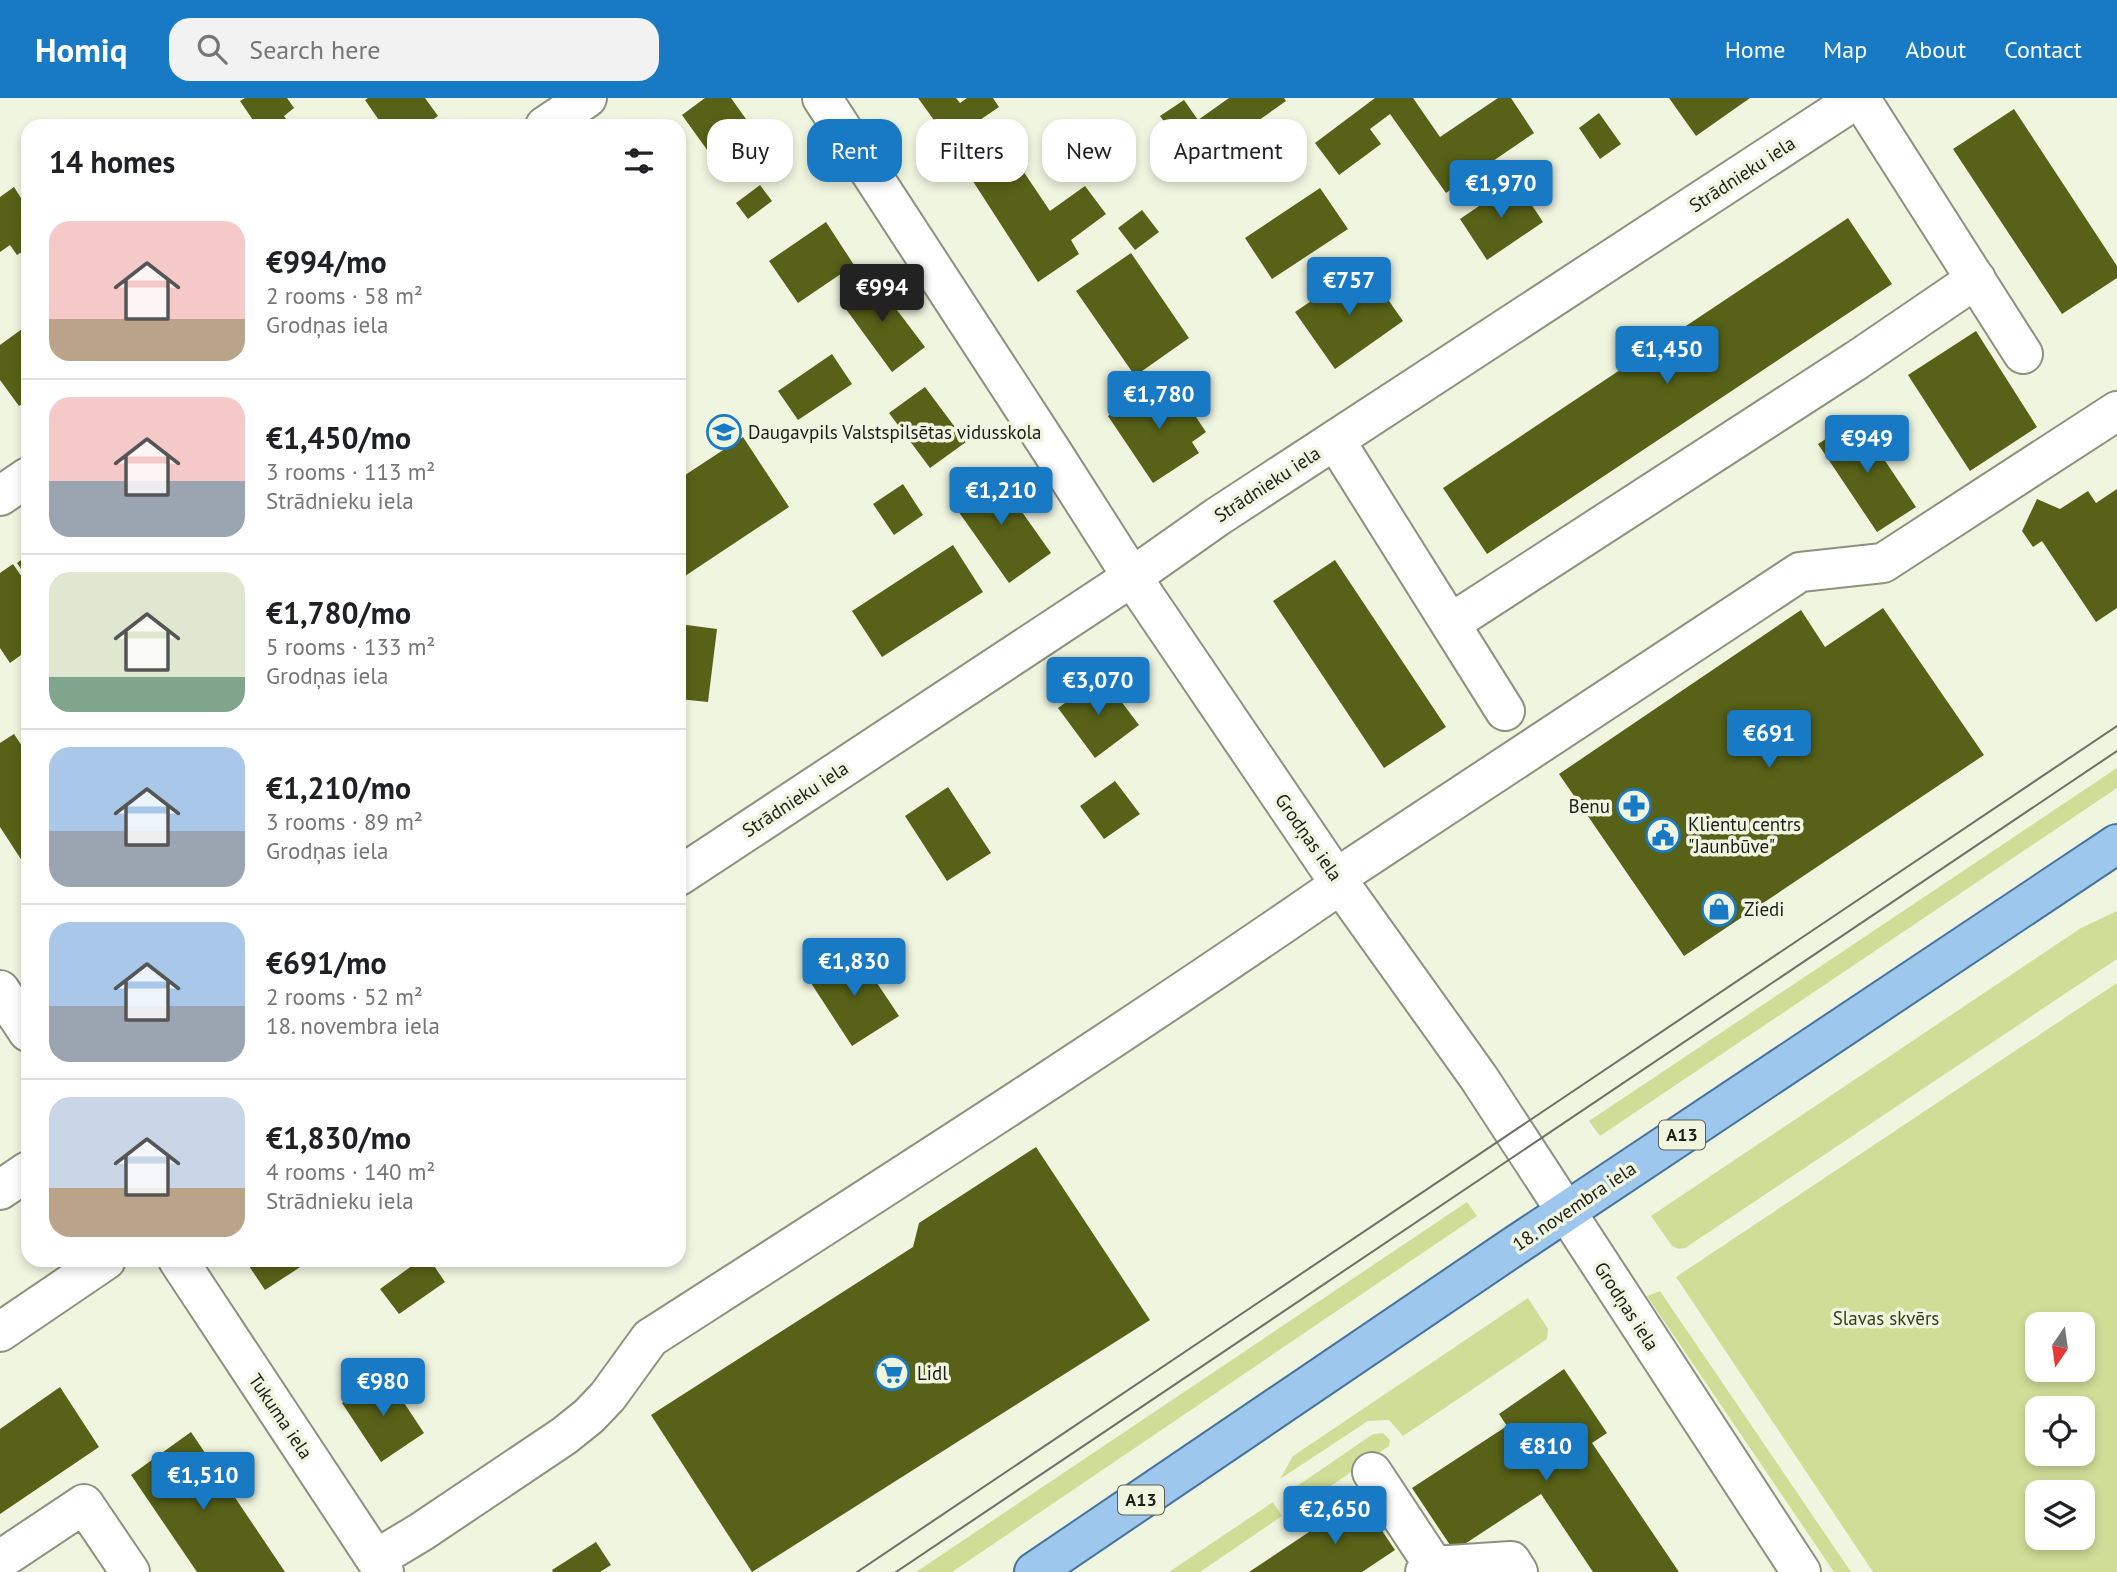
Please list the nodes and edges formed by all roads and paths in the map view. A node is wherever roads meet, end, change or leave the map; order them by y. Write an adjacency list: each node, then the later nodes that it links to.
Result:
1 (587, 98): 4 (street)
2 (822, 98): 11 (street, Grodņas iela)
3 (1859, 98): 5 (street); 8 (street, Strādnieku iela)
4 (556, 119)
5 (1976, 279): 6 (street); 12 (street)
6 (2023, 354)
7 (2117, 411): 16 (street)
8 (1335, 440): 11 (street, Strādnieku iela); 12 (street)
9 (21, 482): 10 (street)
10 (0, 496)
11 (1132, 577): 15 (street, Strādnieku iela); 16 (street, Grodņas iela)
12 (1451, 623): 13 (street)
13 (1505, 711)
14 (2117, 844): 21 (main road, 18. novembra iela / A13)
15 (686, 871)
16 (1339, 881): 21 (street, Grodņas iela); 27 (street)
17 (0, 990): 18 (street)
18 (21, 1022)
19 (21, 1176): 20 (street)
20 (0, 1189)
21 (1566, 1212): 30 (main road, 18. novembra iela / A13); 32 (street, Grodņas iela)
22 (96, 1267): 24 (street)
23 (183, 1267): 27 (street, Tukuma iela)
24 (0, 1332)
25 (1372, 1472): 28 (street)
26 (0, 1560): 29 (street)
27 (380, 1566)
28 (1429, 1569): 31 (street)
29 (130, 1572)
30 (1034, 1572)
31 (1518, 1572)
32 (1801, 1572)

